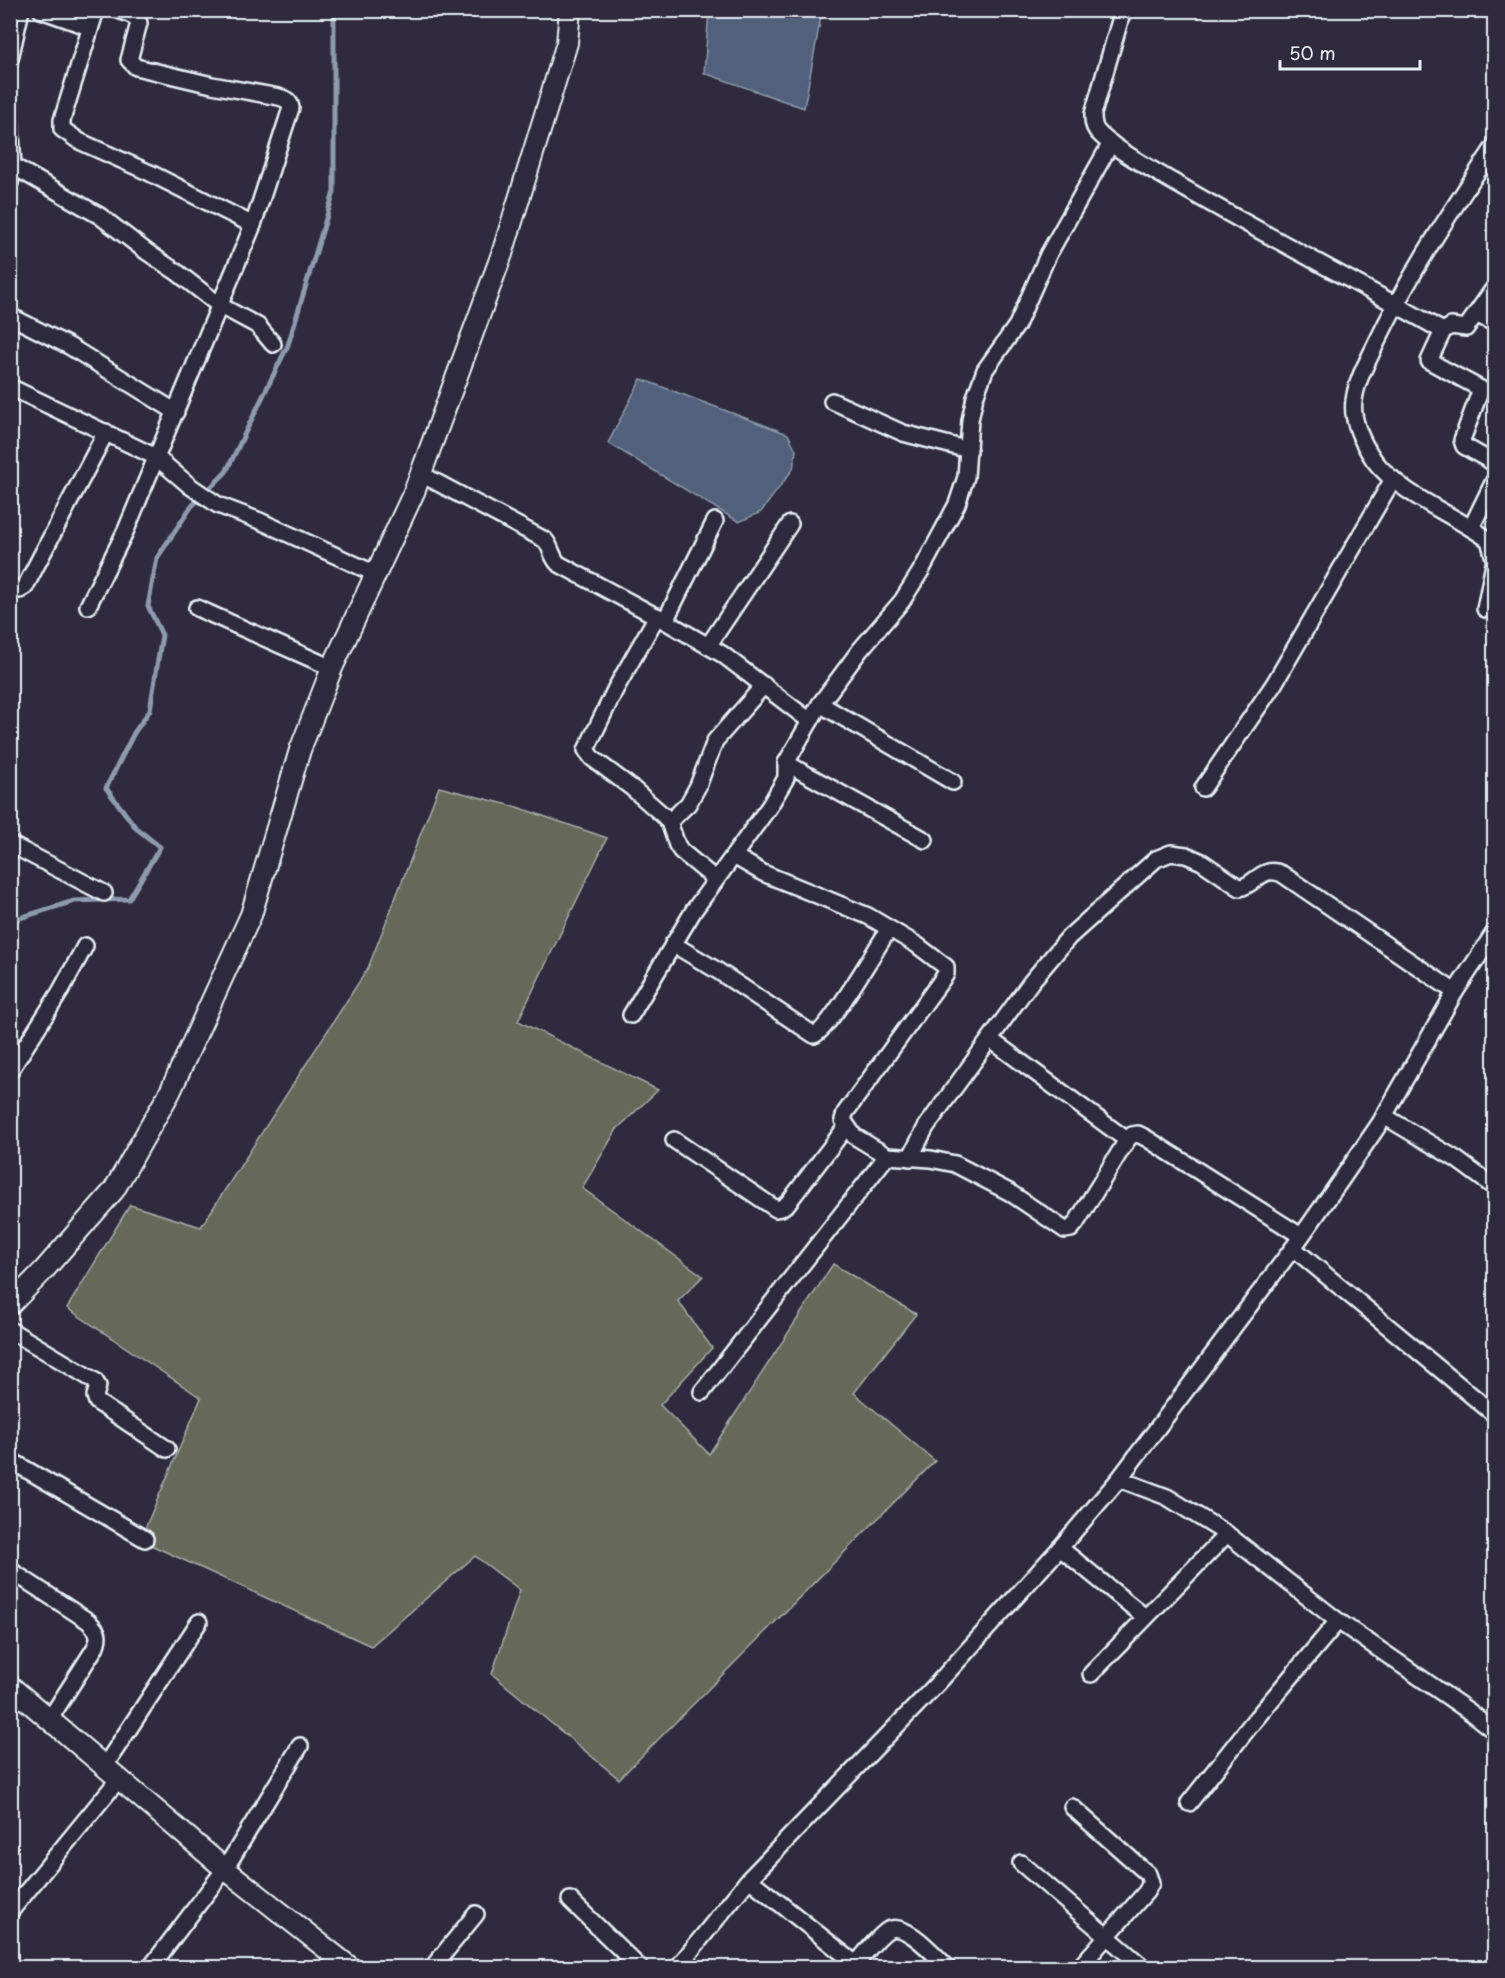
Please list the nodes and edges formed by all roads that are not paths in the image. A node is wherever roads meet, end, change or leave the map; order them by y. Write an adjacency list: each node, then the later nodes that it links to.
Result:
1 (21, 10): 8 (street)
2 (41, 10): 7 (street)
3 (96, 10): 7 (street)
4 (118, 10): 14 (street)
5 (570, 10): 30 (street)
6 (1123, 10): 10 (street)
7 (89, 27): 14 (street)
8 (10, 59)
9 (10, 116): 12 (street)
10 (1111, 143): 16 (street); 27 (street)
11 (1494, 147): 16 (street)
12 (14, 166): 13 (street); 17 (street)
13 (10, 183)
14 (253, 225): 17 (street)
15 (1494, 288): 18 (street)
16 (1395, 304): 21 (street); 31 (street)
17 (219, 305): 22 (street); 25 (street)
18 (1476, 314): 20 (street); 21 (street)
19 (10, 316): 25 (street)
20 (1494, 323)
21 (1443, 332): 29 (street)
22 (273, 344)
23 (10, 387): 26 (street)
24 (832, 401): 27 (street)
25 (176, 412): 28 (street)
26 (106, 432): 28 (street); 39 (street)
27 (969, 450): 47 (street)
28 (156, 457): 38 (street); 40 (street)
29 (1494, 463)
30 (421, 474): 38 (street); 43 (street)
31 (1393, 479): 35 (street); 51 (street)
32 (1494, 481): 35 (street)
33 (715, 521): 43 (street)
34 (790, 525): 44 (street)
35 (1471, 528): 36 (street)
36 (1494, 558)
37 (1494, 564): 42 (street)
38 (376, 574): 45 (street)
39 (10, 586)
40 (88, 606)
41 (197, 608): 45 (street)
42 (1485, 609)
43 (661, 619): 44 (street); 52 (street)
44 (708, 646): 46 (street)
45 (332, 668): 74 (street)
46 (764, 685): 48 (street); 52 (street)
47 (820, 704): 48 (street); 50 (street)
48 (810, 721): 49 (street)
49 (786, 763): 53 (street); 55 (street)
50 (953, 782)
51 (1203, 788)
52 (669, 822): 56 (street)
53 (925, 840)
54 (10, 844): 57 (street)
55 (734, 856): 56 (street); 58 (street)
56 (715, 879): 60 (street)
57 (104, 893)
58 (889, 928): 60 (street); 67 (street)
59 (1494, 933): 62 (street)
60 (673, 944): 63 (street)
61 (85, 946): 65 (street)
62 (1455, 992): 64 (street); 66 (street)
63 (631, 1015)
64 (991, 1040): 69 (street); 71 (street)
65 (10, 1071)
66 (1384, 1116): 72 (street); 73 (street)
67 (846, 1127): 68 (street); 70 (street)
68 (674, 1140)
69 (1127, 1140): 71 (street); 73 (street)
70 (887, 1156): 71 (street); 76 (street)
71 (910, 1158)
72 (1494, 1187)
73 (1297, 1242): 77 (street); 80 (street)
74 (10, 1305)
75 (10, 1330): 78 (street)
76 (702, 1392)
77 (1494, 1414)
78 (167, 1449)
79 (10, 1460): 82 (street)
80 (1119, 1479): 81 (street); 83 (street)
81 (1227, 1534): 85 (street); 86 (street)
82 (145, 1539)
83 (1060, 1548): 85 (street); 98 (street)
84 (10, 1570): 90 (street)
85 (1145, 1617): 88 (street)
86 (1338, 1621): 91 (street); 94 (street)
87 (199, 1622): 93 (street)
88 (1091, 1674)
89 (10, 1686): 90 (street)
90 (49, 1720): 93 (street)
91 (1494, 1731)
92 (300, 1746): 97 (street)
93 (111, 1774): 97 (street); 100 (street)
94 (1189, 1803)
95 (1072, 1807): 102 (street)
96 (1021, 1863): 102 (street)
97 (225, 1869): 104 (street); 105 (street)
98 (749, 1879): 103 (street); 108 (street)
99 (570, 1900): 107 (street)
100 (10, 1912)
101 (476, 1914): 106 (street)
102 (1107, 1936): 110 (street); 111 (street)
103 (854, 1966): 109 (street)
104 (150, 1968)
105 (351, 1968)
106 (432, 1968)
107 (640, 1968)
108 (677, 1968)
109 (948, 1968)
110 (1078, 1968)
111 (1144, 1968)

